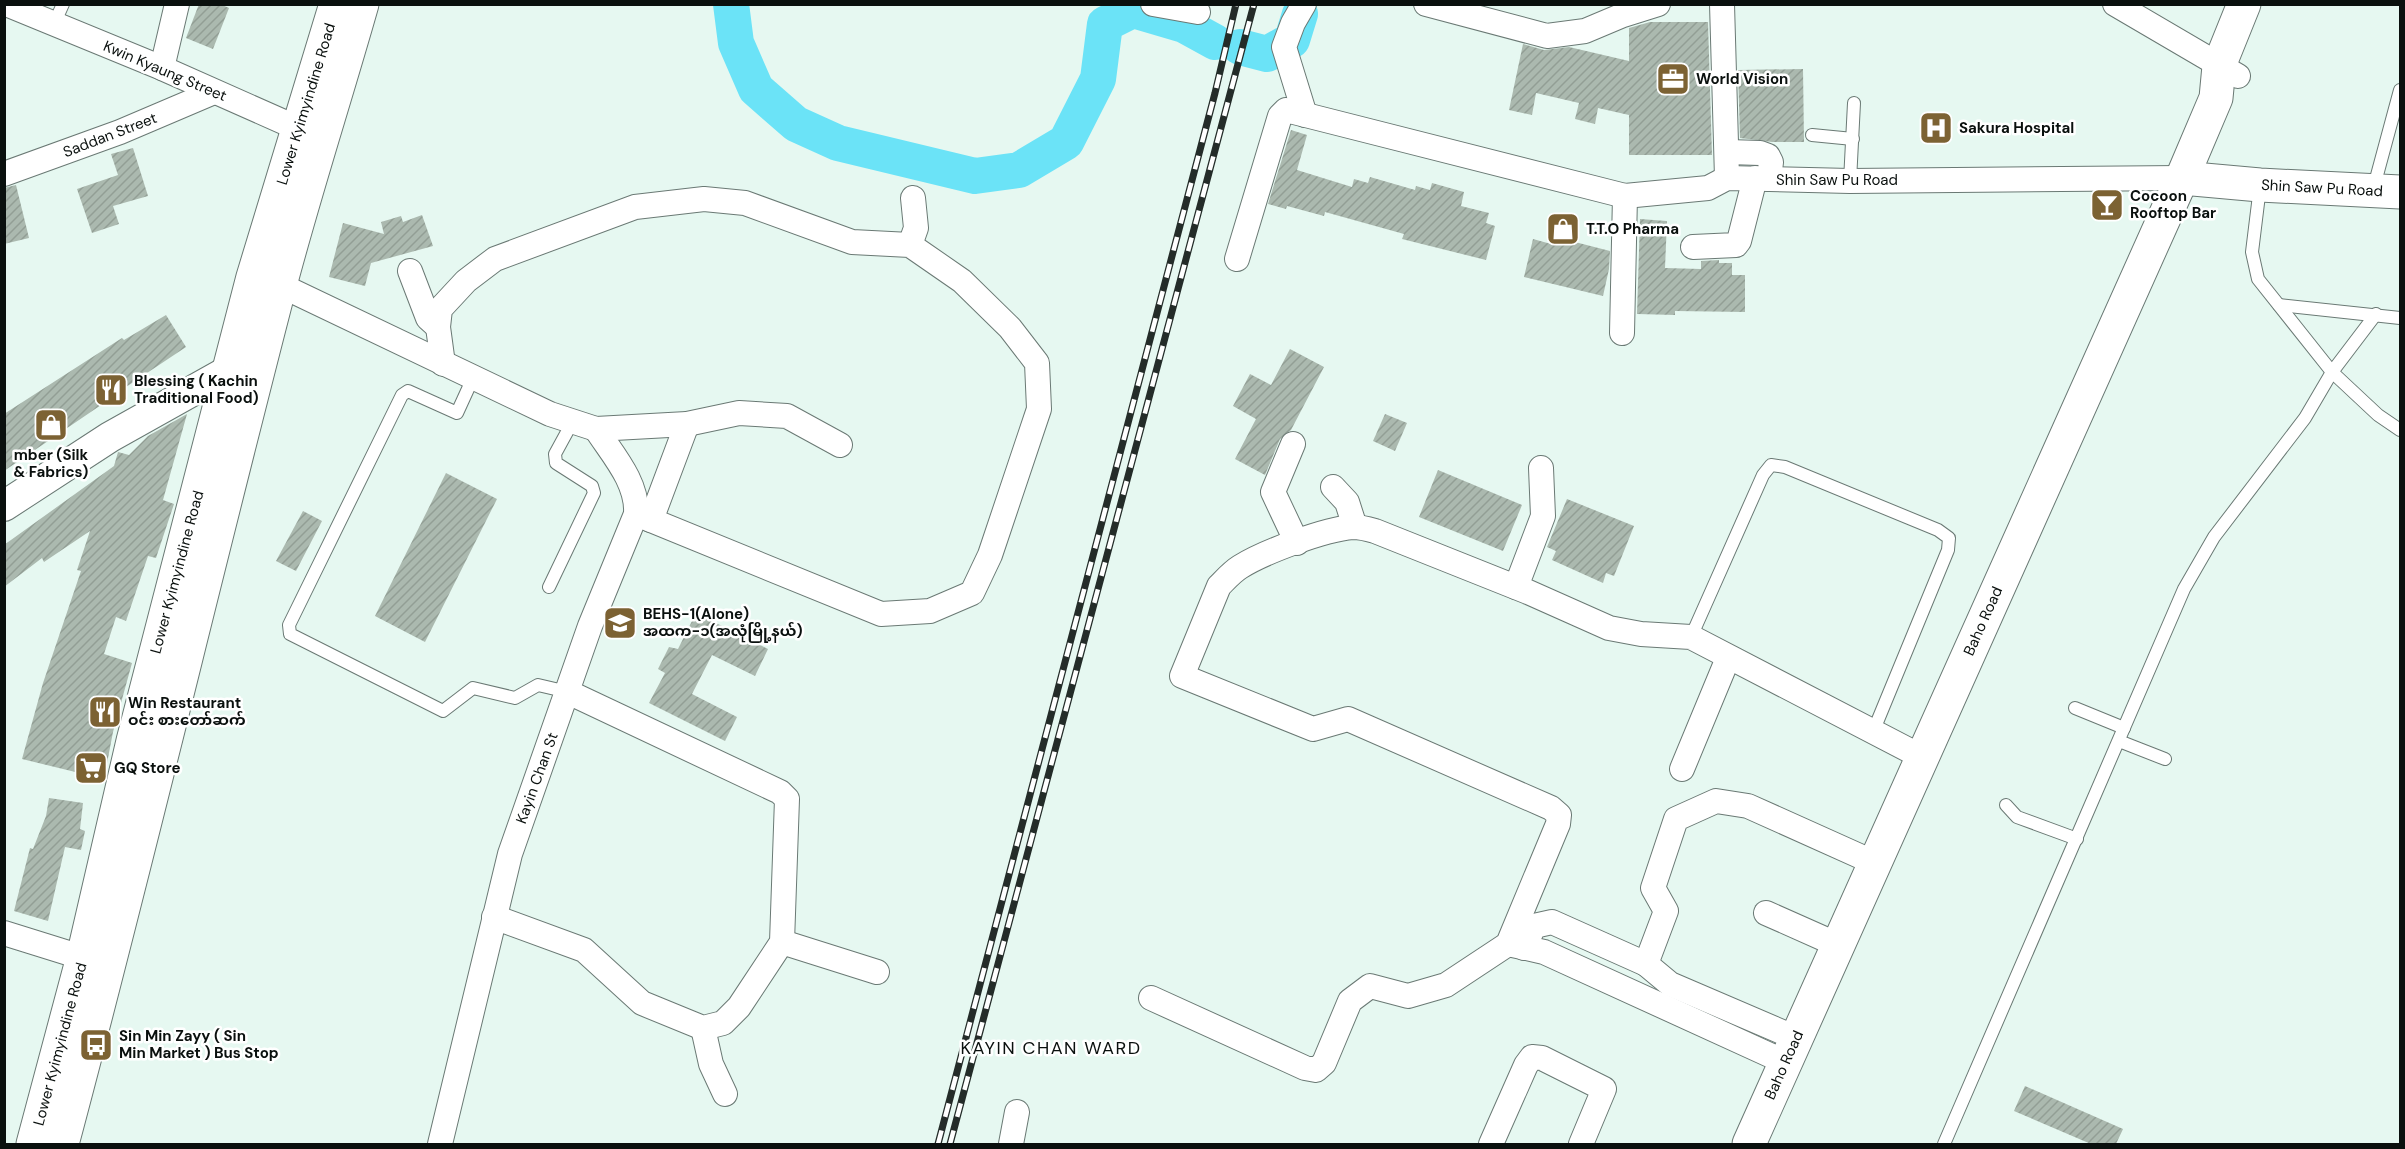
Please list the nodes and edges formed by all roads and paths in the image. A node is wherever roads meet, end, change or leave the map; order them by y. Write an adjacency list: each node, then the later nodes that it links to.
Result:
1 (6, 4): 15 (street, Kwin Kyaung Street)
2 (177, 4): 16 (street)
3 (336, 4): 22 (main road, Lower Kyimyindine Road)
4 (362, 4): 22 (main road, Lower Kyimyindine Road)
5 (1154, 4): 14 (street)
6 (1304, 4): 21 (street)
7 (1658, 4): 13 (street)
8 (1722, 4): 25 (street)
9 (2115, 4): 17 (street)
10 (2244, 4): 17 (main road, Baho Road)
11 (2266, 4): 17 (main road, Baho Road)
12 (1428, 5): 13 (street)
13 (1622, 10)
14 (1198, 12)
15 (58, 14): 16 (street, Kwin Kyaung Street)
16 (162, 68): 19 (street, Kwin Kyaung Street)
17 (2224, 80): 28 (main road, Baho Road)
18 (2400, 90): 32 (lane)
19 (214, 92): 22 (street, Kwin Kyaung Street); 26 (street, Saddan Street)
20 (1854, 103): 24 (lane)
21 (1305, 115): 33 (street, Shin Saw Pu Road); 37 (street, Shin Saw Pu Road)
22 (311, 134): 39 (main road, Lower Kyimyindine Road); 47 (main road, Lower Kyimyindine Road)
23 (1812, 135): 24 (lane)
24 (1853, 139): 30 (lane)
25 (1728, 152): 27 (street); 29 (street)
26 (4, 174)
27 (1727, 178): 29 (street, Shin Saw Pu Road); 33 (street, Shin Saw Pu Road)
28 (2182, 178): 30 (street, Shin Saw Pu Road); 31 (main road, Shin Saw Pu Road); 72 (main road, Baho Road)
29 (1762, 179): 30 (street, Shin Saw Pu Road); 36 (street)
30 (1850, 181)
31 (2260, 185): 32 (main road, Shin Saw Pu Road); 40 (lane)
32 (2387, 191)
33 (1625, 196): 44 (street)
34 (914, 198): 35 (street)
35 (910, 245): 43 (street); 59 (street)
36 (1693, 247)
37 (1237, 259)
38 (410, 271): 43 (street)
39 (280, 285): 45 (main road, Lower Kyimyindine Road); 46 (street)
40 (2279, 305): 41 (lane); 48 (lane)
41 (2376, 314): 42 (lane); 48 (lane)
42 (2400, 318)
43 (438, 327): 46 (street)
44 (1622, 333)
45 (263, 352): 47 (street); 71 (main road, Lower Kyimyindine Road)
46 (443, 364): 49 (street)
47 (230, 371): 58 (street); 71 (main road, Lower Kyimyindine Road)
48 (2332, 372): 53 (lane); 68 (lane)
49 (473, 378): 50 (street); 66 (lane)
50 (573, 421): 52 (street); 62 (lane)
51 (687, 424): 52 (street); 55 (street); 59 (street, Kayin Chan St)
52 (596, 429): 59 (street)
53 (2400, 430)
54 (1293, 444): 61 (street)
55 (840, 445)
56 (1541, 468): 63 (street)
57 (1333, 487): 60 (street)
58 (4, 506)
59 (644, 517): 66 (street, Kayin Chan St)
60 (1355, 527): 61 (street); 63 (street)
61 (1297, 543): 83 (street)
62 (549, 587)
63 (1516, 587): 64 (street)
64 (1691, 637): 65 (street); 69 (lane)
65 (1728, 658): 69 (street); 74 (street)
66 (568, 692): 79 (street, Kayin Chan St); 81 (street)
67 (2075, 708): 68 (lane)
68 (2124, 728): 70 (lane)
69 (1873, 732): 72 (street)
70 (2119, 741): 73 (lane); 76 (lane)
71 (147, 746): 84 (main road, Lower Kyimyindine Road)
72 (1922, 757): 77 (main road, Baho Road)
73 (2165, 759)
74 (1682, 769)
75 (2006, 805): 76 (lane)
76 (2077, 839): 99 (lane)
77 (1875, 863): 82 (main road, Baho Road); 85 (street)
78 (1767, 913): 82 (street)
79 (494, 917): 88 (street); 94 (street, Kayin Chan St)
80 (4, 933): 84 (street)
81 (782, 942): 86 (street); 88 (street)
82 (1838, 945): 89 (main road, Baho Road)
83 (1516, 946): 85 (street); 87 (street); 89 (street)
84 (96, 961): 92 (main road, Lower Kyimyindine Road); 93 (main road, Lower Kyimyindine Road)
85 (1646, 964): 89 (street)
86 (877, 972)
87 (1151, 998)
88 (703, 1028): 90 (street)
89 (1790, 1050): 98 (main road, Baho Road)
90 (725, 1094)
91 (1017, 1112): 95 (street)
92 (33, 1144)
93 (62, 1144)
94 (440, 1144)
95 (1011, 1144)
96 (1491, 1144): 97 (street)
97 (1581, 1144)
98 (1749, 1144)
99 (1944, 1144)

